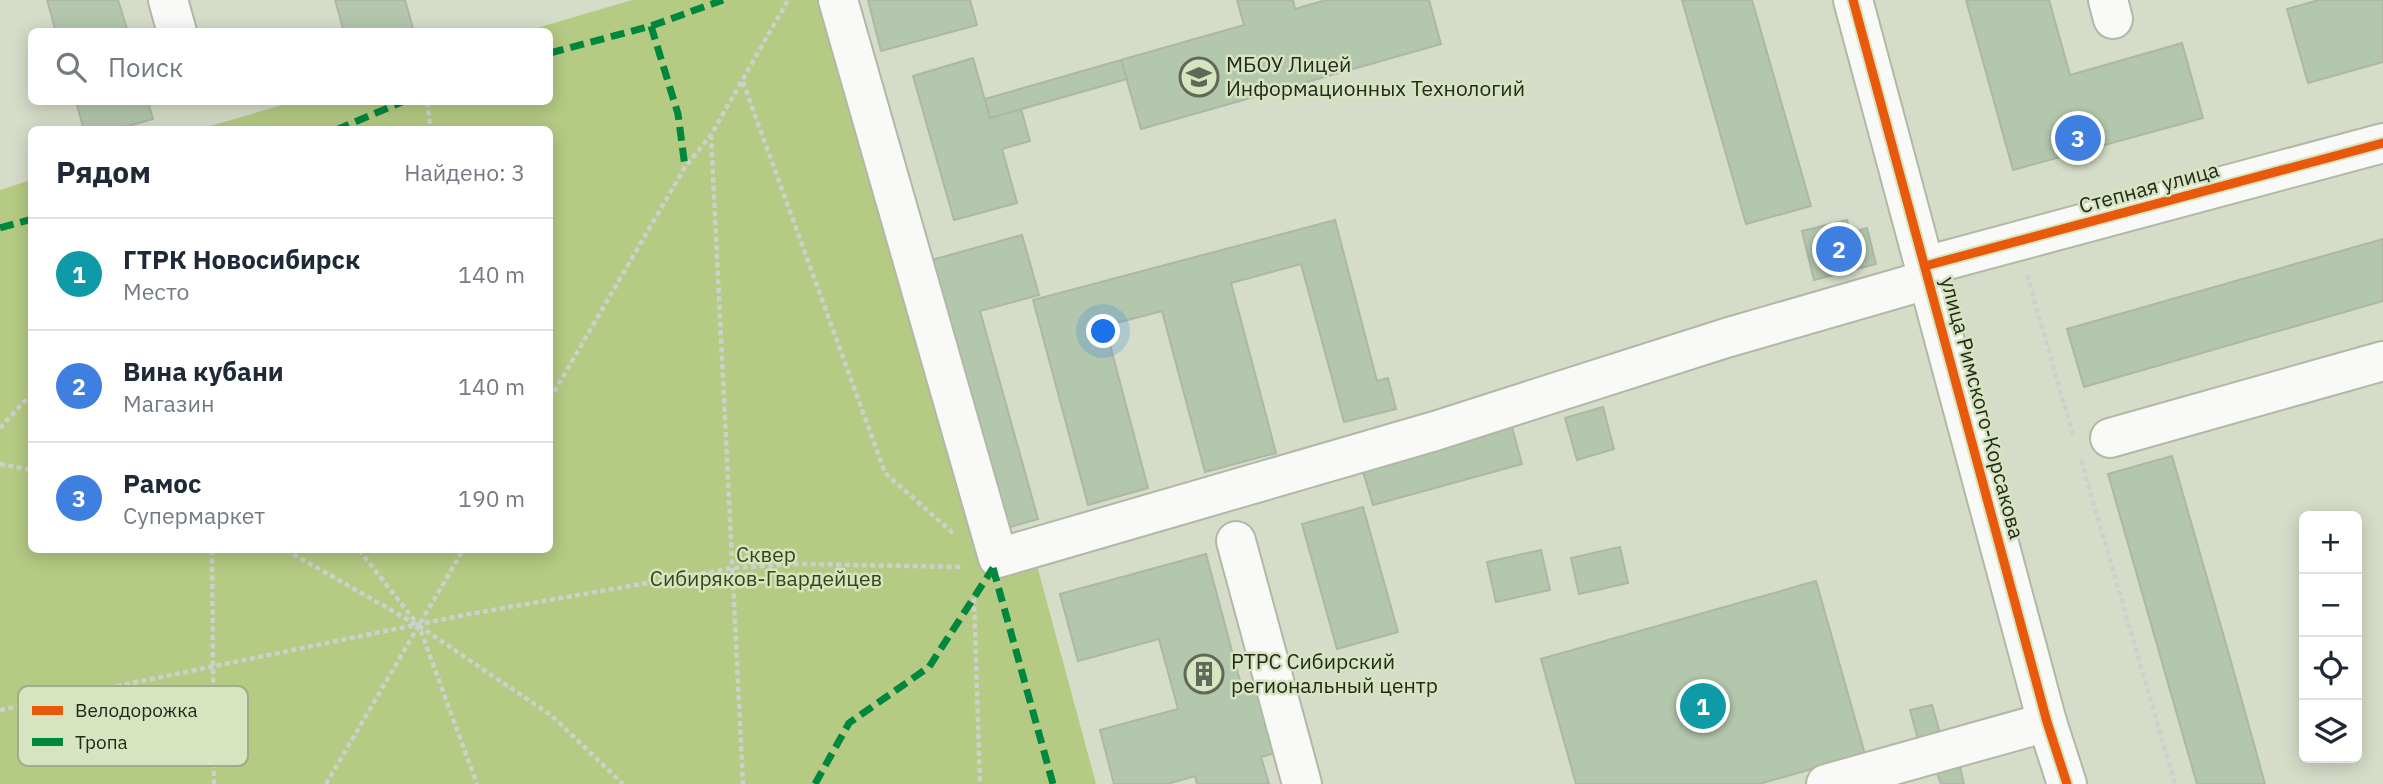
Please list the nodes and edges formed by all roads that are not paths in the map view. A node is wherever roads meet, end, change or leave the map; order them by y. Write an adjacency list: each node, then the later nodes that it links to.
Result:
1 (167, 0): 4 (street)
2 (838, 0): 6 (street, Степная улица)
3 (1853, 0): 6 (street, улица Римского-Корсакова)
4 (176, 28)
5 (2383, 143): 6 (street, Степная улица)
6 (1927, 272): 10 (street, улица Римского-Корсакова)
7 (2383, 361): 8 (street)
8 (2088, 443)
9 (1236, 541): 11 (street)
10 (2048, 722): 12 (street); 13 (street, улица Римского-Корсакова)
11 (1302, 784)
12 (1826, 784)
13 (2067, 784)

